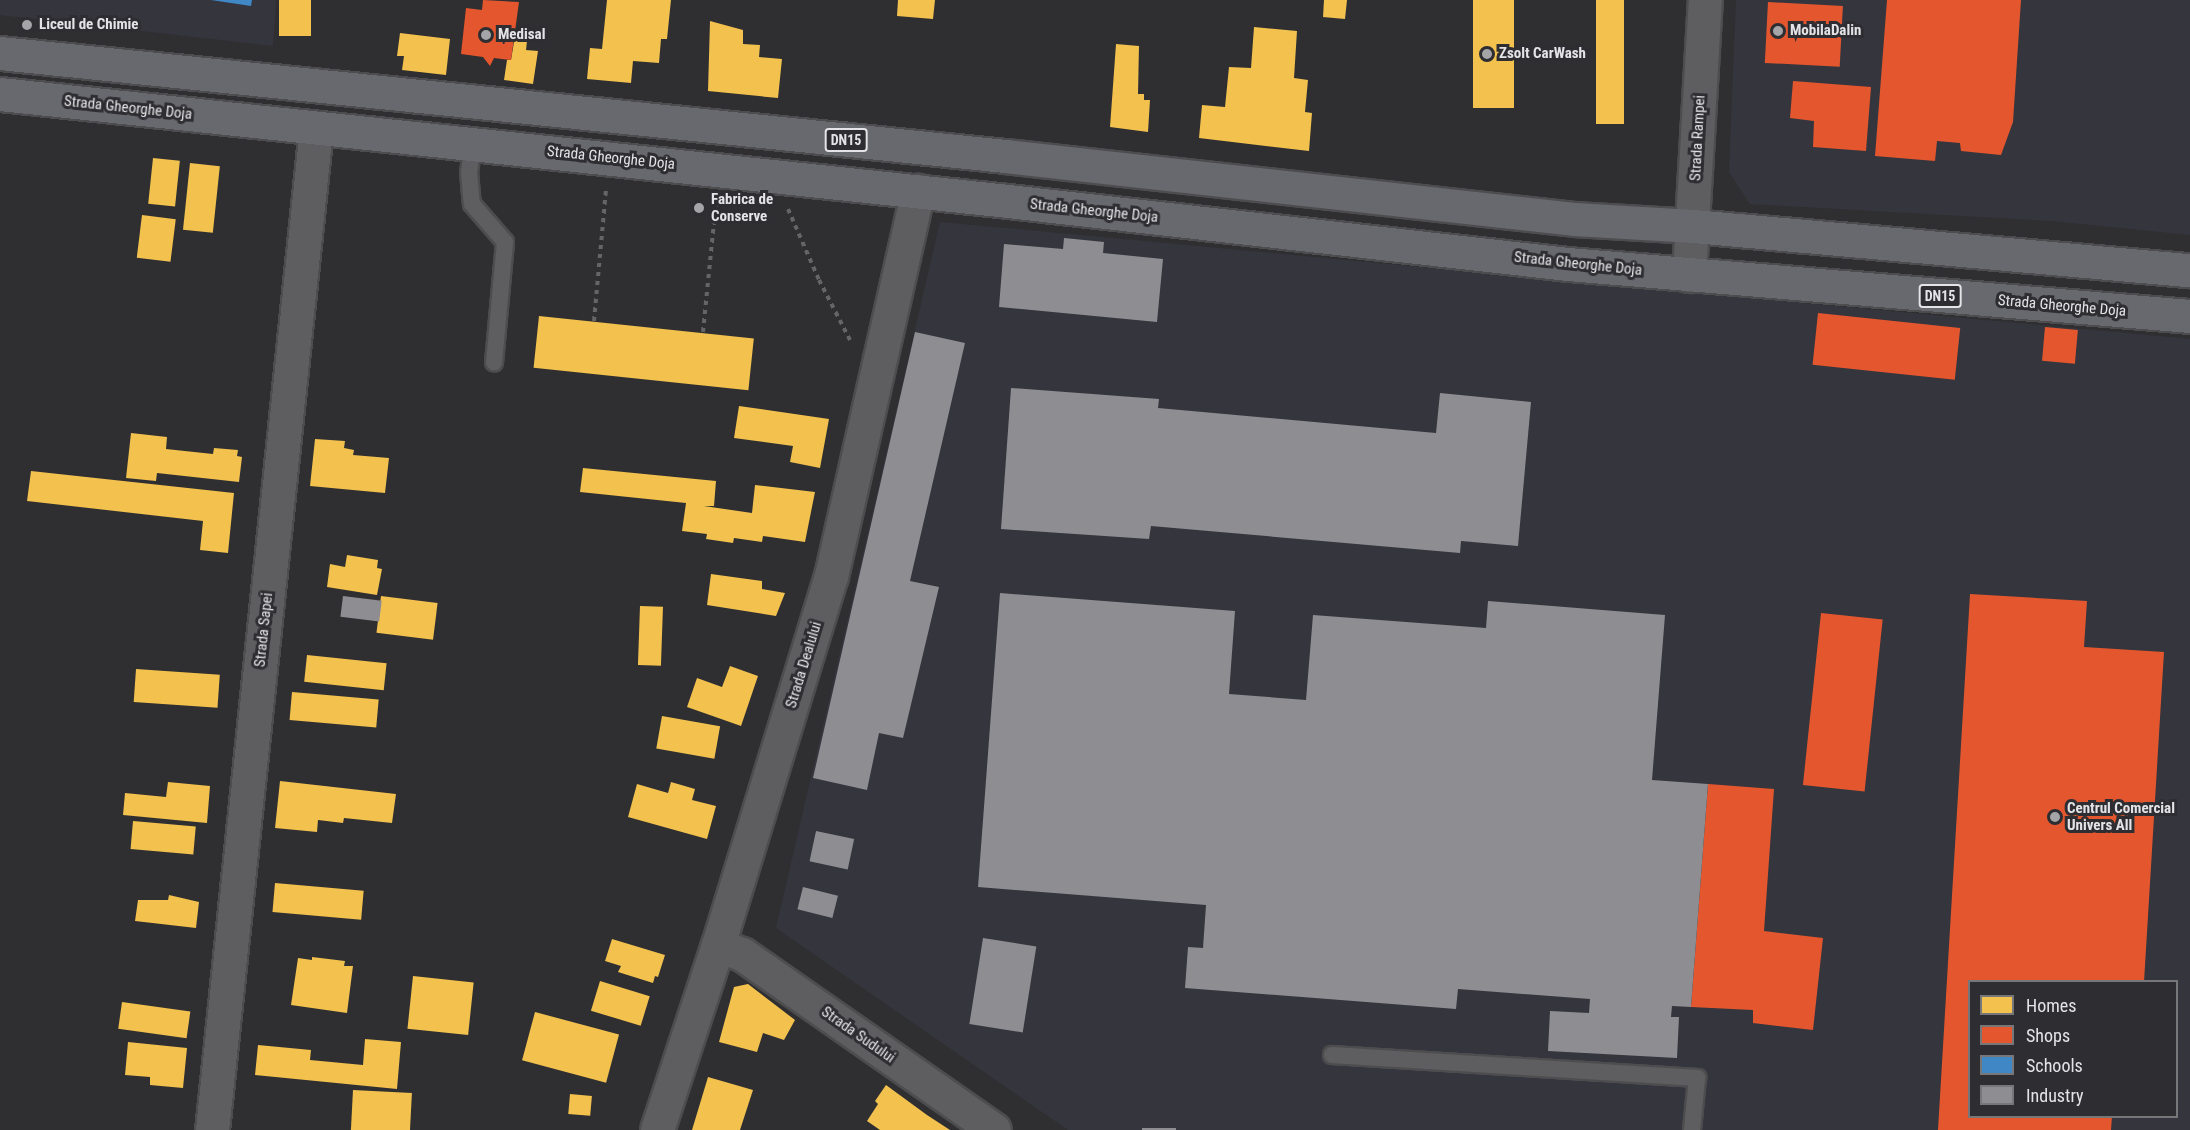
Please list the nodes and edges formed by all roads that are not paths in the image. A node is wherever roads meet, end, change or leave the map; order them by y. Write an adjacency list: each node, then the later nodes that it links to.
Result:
1 (1705, 0): 7 (street, Strada Rampei)
2 (0, 52): 7 (main road, DN15)
3 (0, 94): 4 (main road, Strada Gheorghe Doja / DN15)
4 (316, 129): 5 (main road, Strada Gheorghe Doja / DN15); 14 (street, Strada Sapei)
5 (473, 144): 6 (main road, Strada Gheorghe Doja / DN15); 11 (lane)
6 (918, 191): 9 (main road, Strada Gheorghe Doja / DN15); 12 (street, Strada Dealului)
7 (1693, 226): 8 (main road, DN15); 9 (street, Strada Rampei)
8 (2187, 266)
9 (1689, 275): 10 (main road, Strada Gheorghe Doja / DN15)
10 (2190, 316)
11 (494, 362)
12 (718, 945): 15 (street, Strada Dealului); 16 (street, Strada Sudului)
13 (1332, 1055): 17 (lane)
14 (212, 1130)
15 (657, 1130)
16 (994, 1130)
17 (1692, 1130)

